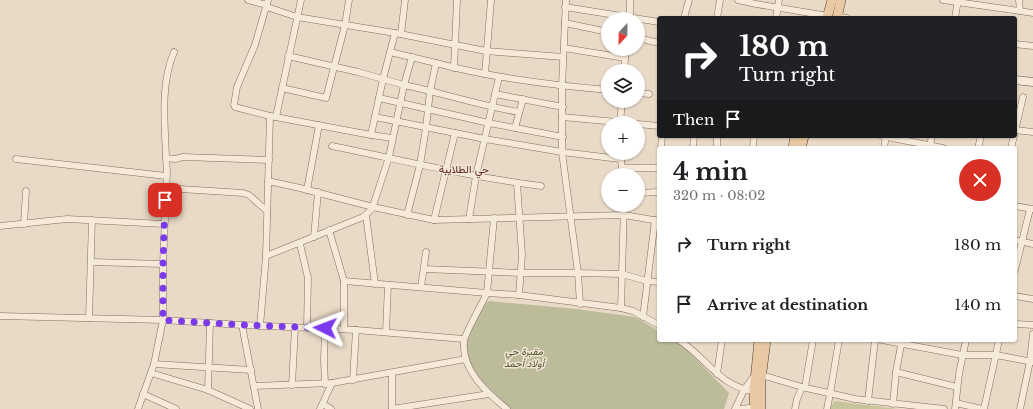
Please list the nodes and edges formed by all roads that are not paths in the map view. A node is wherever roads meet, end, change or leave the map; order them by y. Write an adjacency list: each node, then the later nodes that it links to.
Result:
1 (248, 0): 19 (street)
2 (301, 0): 32 (street)
3 (349, 0): 36 (street)
4 (405, 0): 38 (street)
5 (457, 0): 42 (street)
6 (491, 0): 45 (street)
7 (630, 0): 23 (street)
8 (689, 0): 25 (street)
9 (720, 0): 26 (street)
10 (738, 0): 17 (street)
11 (780, 0): 20 (street)
12 (832, 0): 29 (main road)
13 (841, 0): 30 (main road)
14 (943, 0): 16 (street)
15 (1019, 0): 21 (street)
16 (958, 1): 21 (street); 31 (street)
17 (757, 2): 20 (street)
18 (566, 3): 22 (street); 35 (street)
19 (267, 4): 32 (street); 77 (street)
20 (778, 8): 27 (street); 28 (street)
21 (1020, 11): 24 (street)
22 (604, 12)
23 (630, 12)
24 (1033, 13)
25 (685, 16)
26 (717, 16)
27 (776, 16)
28 (822, 16)
29 (828, 16)
30 (838, 16)
31 (956, 16)
32 (297, 18): 36 (street); 48 (street)
33 (645, 20): 34 (street)
34 (657, 22)
35 (565, 23): 37 (street); 44 (street)
36 (345, 25): 38 (street); 54 (street)
37 (601, 31)
38 (398, 34): 42 (street); 47 (street)
39 (645, 40): 40 (street)
40 (657, 43)
41 (1017, 44): 43 (street)
42 (454, 45): 45 (street); 55 (street)
43 (1033, 46)
44 (564, 48): 50 (street); 51 (street)
45 (486, 51): 50 (street); 56 (street)
46 (174, 52): 105 (street)
47 (390, 52): 49 (street); 58 (street)
48 (288, 56): 54 (street); 63 (street)
49 (412, 57): 52 (street); 61 (street)
50 (563, 57): 62 (street)
51 (625, 58): 53 (street)
52 (436, 63): 55 (street); 65 (street)
53 (625, 64)
54 (333, 67): 58 (street); 63 (street)
55 (454, 68): 56 (street)
56 (485, 74): 57 (street)
57 (499, 77): 62 (street); 66 (street)
58 (383, 79): 61 (street); 70 (street)
59 (1017, 80): 60 (street)
60 (1033, 82)
61 (404, 86): 65 (street); 72 (street)
62 (562, 86): 64 (street); 73 (street)
63 (282, 88): 77 (street)
64 (601, 89)
65 (430, 91): 74 (street); 75 (street)
66 (495, 94): 71 (street); 74 (street)
67 (645, 94): 68 (street)
68 (649, 94)
69 (1023, 97): 82 (street)
70 (380, 98): 72 (street); 78 (street)
71 (523, 99): 73 (street); 76 (street)
72 (400, 102): 75 (street); 80 (street)
73 (563, 107): 79 (street)
74 (492, 108): 76 (street); 83 (street)
75 (428, 109): 83 (street); 87 (street)
76 (519, 112): 88 (street)
77 (273, 116): 84 (street); 107 (street)
78 (375, 117): 80 (street); 92 (street)
79 (562, 117): 81 (street); 93 (street)
80 (396, 121): 87 (street); 94 (street)
81 (601, 121)
82 (1017, 122)
83 (489, 123): 88 (street); 97 (street)
84 (319, 125): 92 (street); 120 (street)
85 (645, 125): 86 (street)
86 (657, 126)
87 (426, 128): 91 (street); 109 (street)
88 (515, 128): 93 (street)
89 (1017, 130): 90 (street)
90 (1033, 132)
91 (455, 133): 97 (street); 113 (street)
92 (371, 135): 94 (street)
93 (563, 137): 102 (street)
94 (392, 138): 104 (street)
95 (892, 138): 98 (street)
96 (932, 138): 99 (street)
97 (485, 139): 102 (street); 115 (street)
98 (915, 145): 99 (street)
99 (930, 145): 101 (street)
100 (332, 146): 104 (street)
101 (934, 146)
102 (562, 152): 103 (street); 132 (street)
103 (601, 155)
104 (389, 157): 109 (street); 126 (street)
105 (166, 158): 107 (street); 114 (street)
106 (16, 159): 114 (street)
107 (268, 160): 116 (street)
108 (621, 160): 110 (street)
109 (420, 165): 113 (street); 130 (street)
110 (622, 168)
111 (645, 168): 112 (street)
112 (657, 168)
113 (447, 171): 115 (street); 137 (street)
114 (166, 176): 119 (street)
115 (476, 176): 117 (street); 135 (street)
116 (268, 182): 120 (street); 128 (street)
117 (517, 183): 118 (street); 134 (street)
118 (541, 186)
119 (165, 188): 128 (street); 140 (street)
120 (307, 190): 122 (street)
121 (26, 191): 139 (street)
122 (318, 192): 126 (street); 143 (street)
123 (645, 192): 124 (street)
124 (657, 192)
125 (1017, 206): 127 (street)
126 (373, 207): 129 (street); 130 (street)
127 (1031, 209): 144 (street)
128 (267, 210): 148 (street)
129 (366, 215): 142 (street); 159 (street)
130 (407, 215): 137 (street)
131 (624, 215): 132 (street); 138 (street); 155 (street)
132 (571, 216): 134 (street); 154 (street)
133 (494, 218): 134 (street); 135 (street); 152 (street)
134 (520, 218): 153 (street)
135 (469, 219): 137 (street)
136 (92, 220): 139 (street); 140 (street); 149 (street)
137 (434, 220)
138 (657, 220): 156 (street)
139 (24, 224): 141 (street)
140 (164, 224): 150 (street)
141 (0, 226)
142 (329, 230): 143 (street); 157 (street)
143 (314, 237): 145 (street)
144 (1018, 241): 146 (street)
145 (300, 244): 148 (street); 179 (street)
146 (1033, 244)
147 (426, 252): 151 (street)
148 (266, 256): 177 (street)
149 (91, 262): 150 (street); 170 (street)
150 (163, 264): 171 (street)
151 (424, 269): 152 (street); 161 (street)
152 (489, 271): 153 (street); 162 (street)
153 (521, 273): 154 (street); 163 (street)
154 (578, 273): 155 (street); 166 (street)
155 (622, 274): 156 (street); 167 (street)
156 (647, 280): 158 (street); 169 (street)
157 (344, 281): 159 (street); 181 (street)
158 (657, 282)
159 (375, 284): 160 (street)
160 (388, 285): 161 (street); 183 (street)
161 (422, 288): 162 (street)
162 (488, 293): 163 (street); 185 (street)
163 (519, 295): 166 (street)
164 (1017, 296): 165 (street)
165 (1033, 299)
166 (580, 304): 167 (street)
167 (621, 308): 169 (street)
168 (0, 316): 170 (street)
169 (643, 317): 173 (street)
170 (89, 318): 171 (street)
171 (163, 320): 172 (street); 202 (street)
172 (210, 323): 175 (street); 203 (street)
173 (657, 324)
174 (1017, 324): 176 (street)
175 (242, 325): 177 (street); 204 (street)
176 (1033, 325)
177 (260, 326): 178 (street)
178 (295, 327): 179 (street); 212 (street)
179 (307, 327): 180 (street)
180 (325, 328): 181 (street); 211 (street)
181 (344, 329): 182 (street)
182 (356, 330): 183 (street); 210 (street)
183 (386, 332): 185 (street)
184 (1033, 334): 201 (street)
185 (464, 339): 200 (street)
186 (682, 342): 197 (street)
187 (691, 342): 197 (street)
188 (722, 342): 208 (street)
189 (759, 342): 209 (main road)
190 (766, 342): 209 (main road)
191 (813, 342): 214 (street)
192 (839, 342): 220 (street)
193 (875, 342): 221 (street)
194 (901, 342): 198 (street); 206 (street)
195 (965, 342): 198 (street)
196 (999, 342): 199 (street)
197 (690, 347): 208 (street)
198 (962, 355): 199 (street); 215 (street)
199 (996, 355): 201 (street); 238 (street)
200 (466, 359): 205 (street); 219 (street)
201 (1032, 362): 239 (street)
202 (154, 364): 203 (street); 207 (street)
203 (208, 368): 204 (street); 216 (street)
204 (251, 370): 213 (street)
205 (392, 372): 210 (street); 231 (street)
206 (896, 372): 215 (street); 222 (street)
207 (151, 373): 216 (street); 218 (street)
208 (717, 374): 217 (street)
209 (758, 374): 214 (street); 217 (main road)
210 (353, 380): 211 (street)
211 (329, 383): 212 (street); 224 (street)
212 (292, 385): 213 (street)
213 (254, 386): 229 (street)
214 (803, 387): 220 (street); 235 (street)
215 (957, 387): 223 (street)
216 (208, 390): 228 (street)
217 (753, 391): 225 (main road); 233 (street)
218 (143, 394): 226 (street); 227 (street)
219 (489, 394): 231 (street); 232 (street)
220 (830, 394): 221 (street); 236 (street)
221 (868, 401): 222 (street)
222 (893, 404): 237 (street)
223 (955, 406): 238 (street)
224 (322, 407): 230 (street)
225 (758, 408): 234 (street)
226 (138, 409)
227 (176, 409)
228 (250, 409)
229 (258, 409)
230 (331, 409)
231 (392, 409)
232 (507, 409)
233 (735, 409)
234 (740, 409)
235 (795, 409)
236 (827, 409)
237 (944, 409)
238 (983, 409)
239 (1020, 409)

